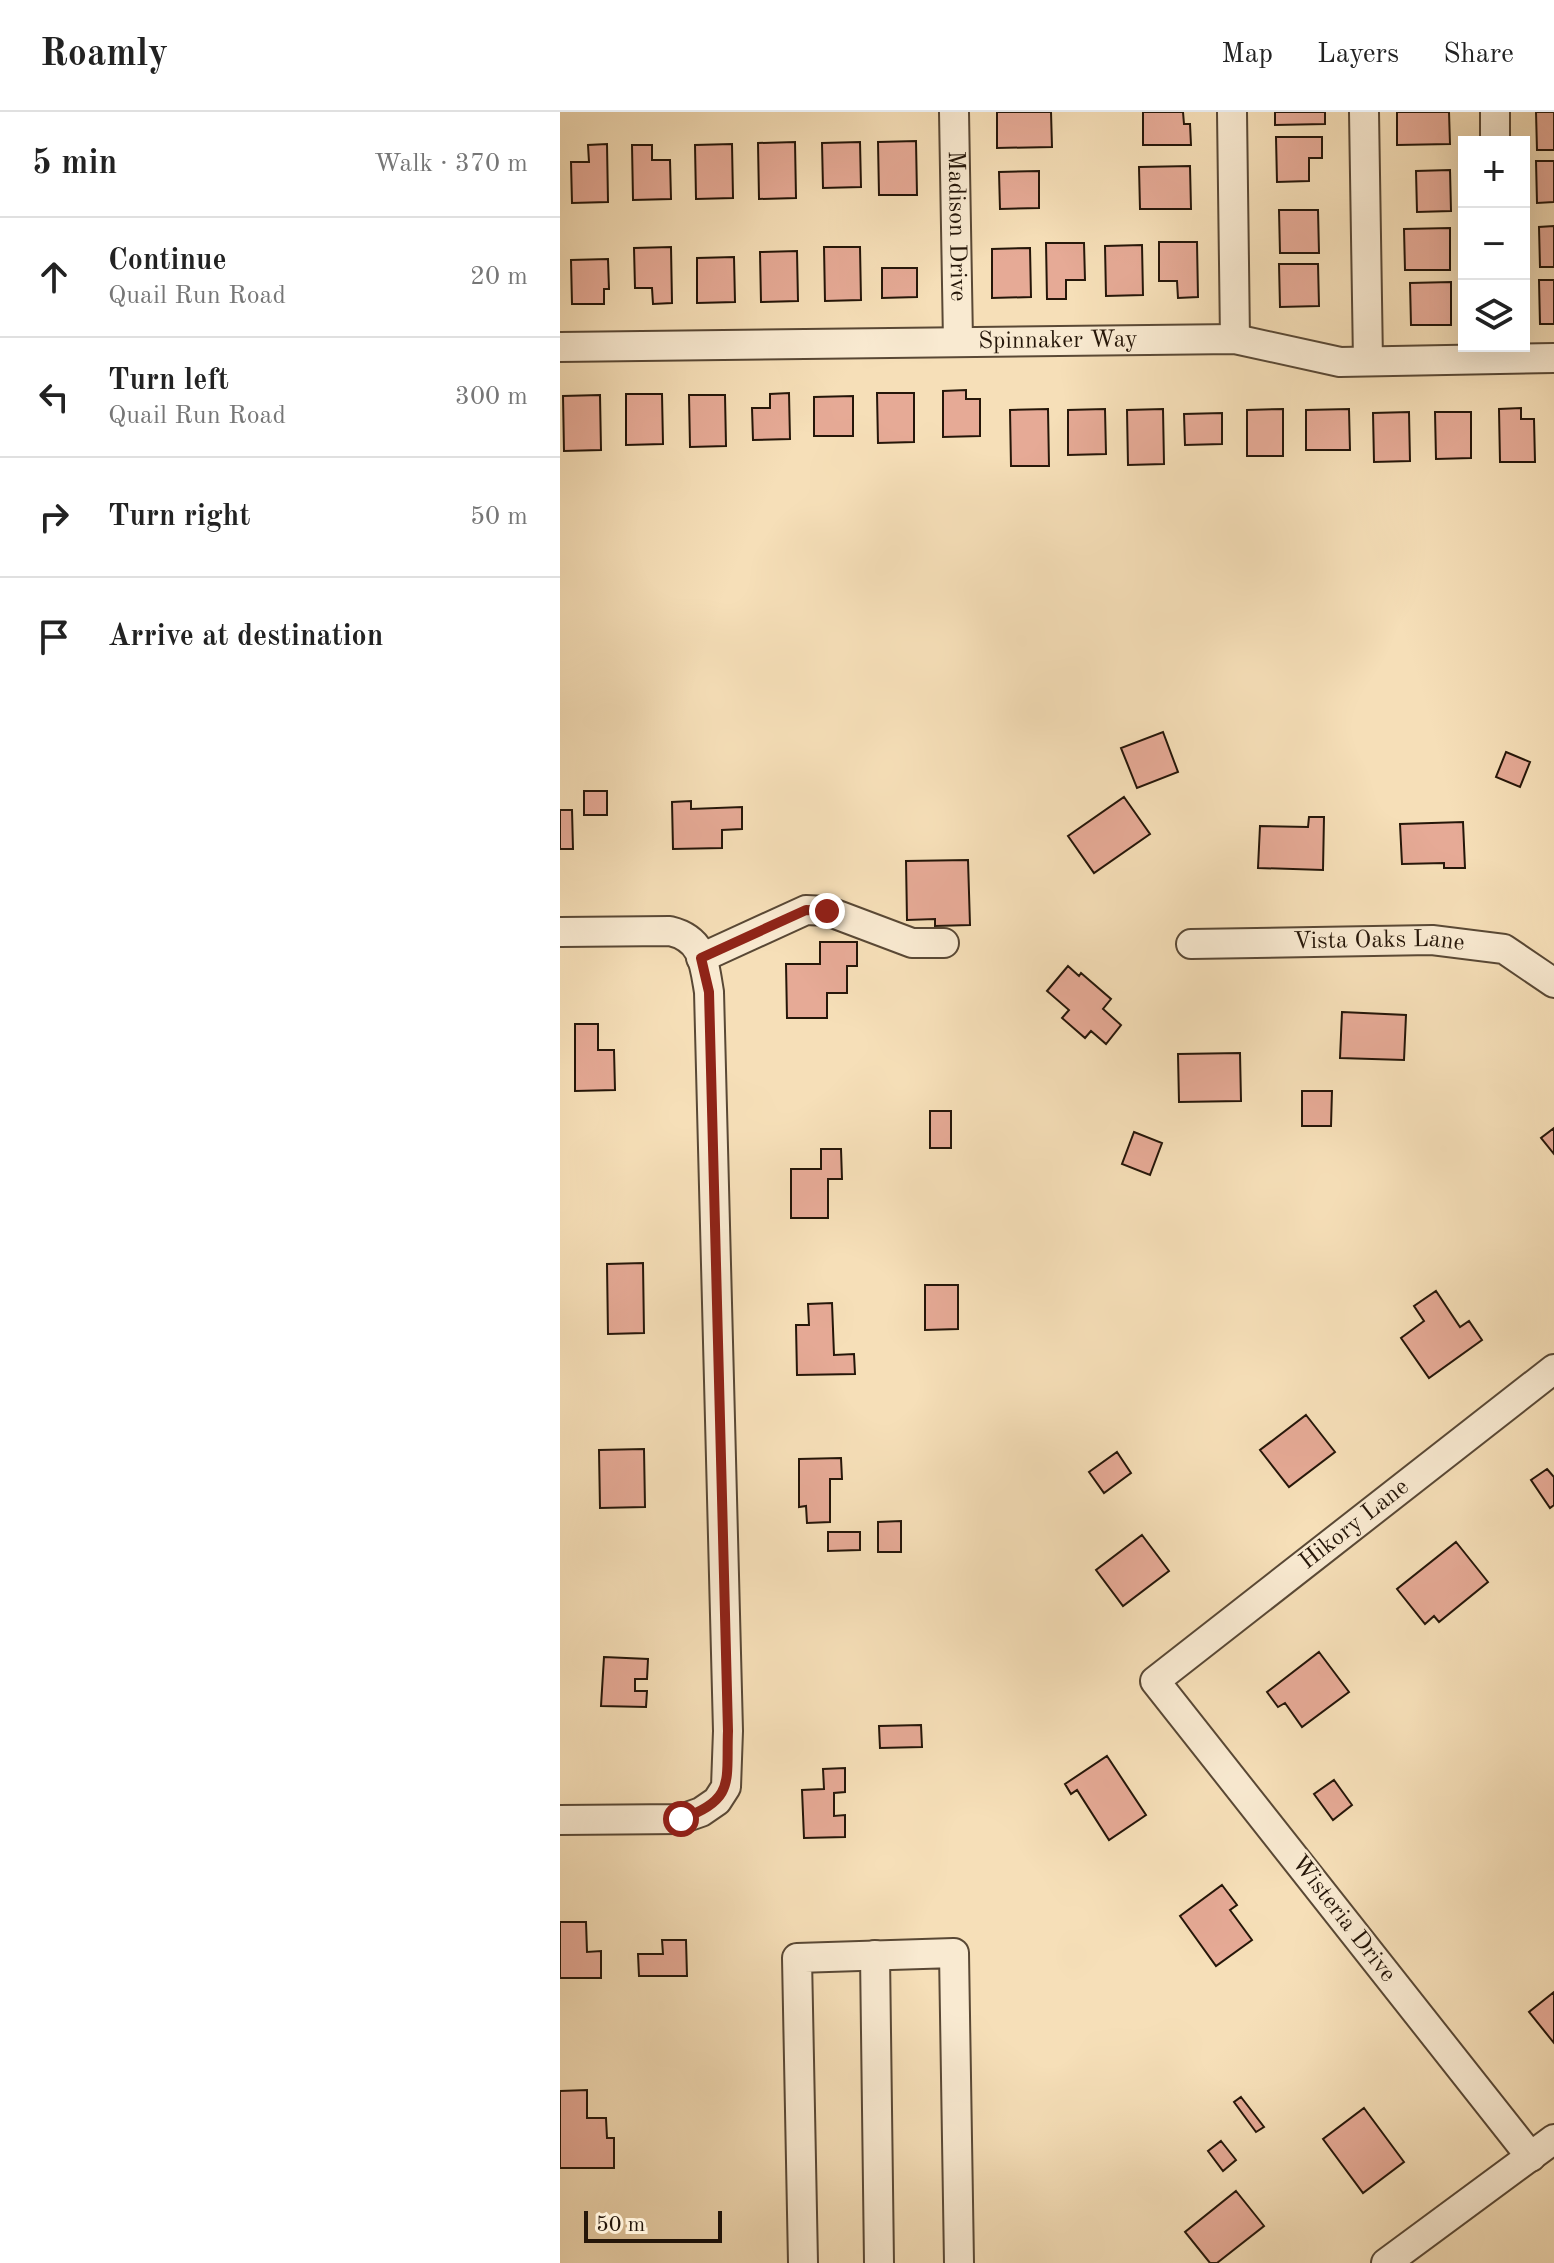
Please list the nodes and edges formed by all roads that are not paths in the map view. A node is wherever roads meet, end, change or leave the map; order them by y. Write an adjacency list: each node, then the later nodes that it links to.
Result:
1 (954, 112): 7 (street, Madison Drive)
2 (1232, 112): 6 (street)
3 (1364, 112): 11 (street)
4 (1495, 112): 5 (street)
5 (1495, 136)
6 (1235, 339): 7 (street, Spinnaker Way); 11 (street, Spinnaker Way)
7 (958, 341): 8 (street, Spinnaker Way)
8 (560, 347)
9 (1500, 352): 10 (street, Spinnaker Way); 11 (street, Spinnaker Way)
10 (1554, 358)
11 (1368, 361)
12 (560, 932): 15 (street)
13 (944, 943): 15 (street)
14 (1191, 944): 16 (street, Vista Oaks Lane)
15 (701, 958): 19 (street)
16 (1554, 983)
17 (1554, 1369): 18 (street, Hikory Lane)
18 (1155, 1681): 22 (street, Wisteria Drive)
19 (560, 1820)
20 (875, 1955): 23 (street); 24 (street); 25 (street)
21 (1554, 2139): 22 (street)
22 (1531, 2157): 26 (street)
23 (803, 2263)
24 (879, 2263)
25 (959, 2263)
26 (1386, 2263)

